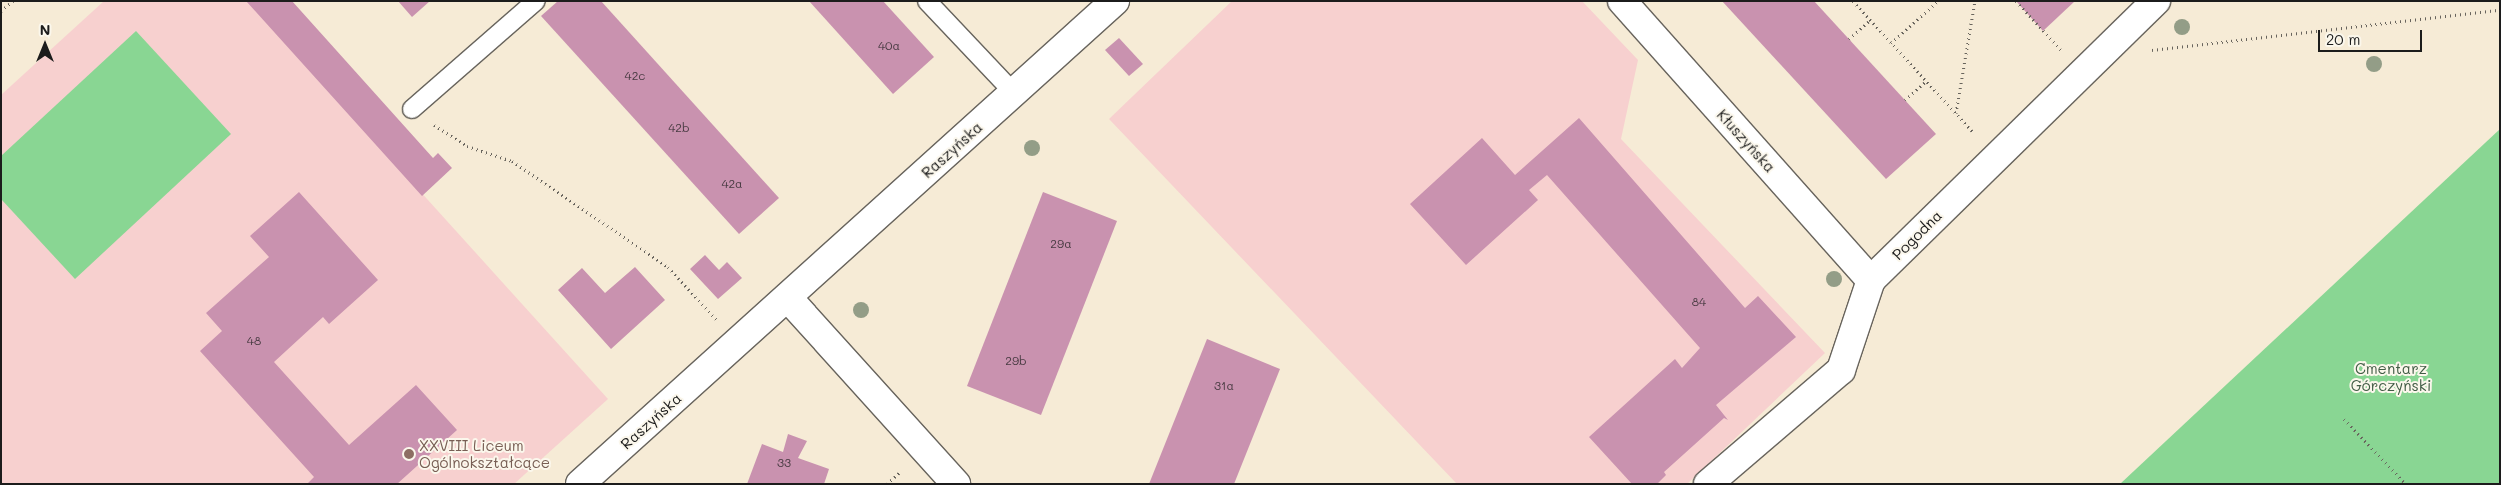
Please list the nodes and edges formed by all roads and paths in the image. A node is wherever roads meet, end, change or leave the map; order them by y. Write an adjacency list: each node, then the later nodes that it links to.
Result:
1 (13, 1): 12 (path)
2 (536, 1): 22 (lane)
3 (927, 1): 19 (lane)
4 (1115, 1): 19 (street, Raszyńska)
5 (1853, 1): 13 (path)
6 (1938, 1): 15 (path)
7 (1975, 1): 21 (path)
8 (2016, 1): 17 (path)
9 (2156, 1): 24 (street, Pogodna)
10 (1633, 5): 24 (street, Kłuszyńska)
11 (2500, 10): 16 (path)
12 (1, 12)
13 (1870, 20): 14 (path); 15 (path)
14 (1849, 39)
15 (1891, 43): 18 (path)
16 (2146, 51)
17 (2064, 53)
18 (1926, 81): 20 (path); 21 (path)
19 (1014, 93): 25 (street, Raszyńska)
20 (1905, 100)
21 (1956, 113): 23 (path)
22 (418, 114): 26 (path)
23 (1974, 133)
24 (1871, 280): 30 (street, Pogodna)
25 (788, 298): 26 (street, Raszyńska); 29 (street)
26 (738, 343): 28 (street, Raszyńska)
27 (2344, 419): 31 (path)
28 (580, 484)
29 (956, 484)
30 (1709, 484)
31 (2406, 484)

